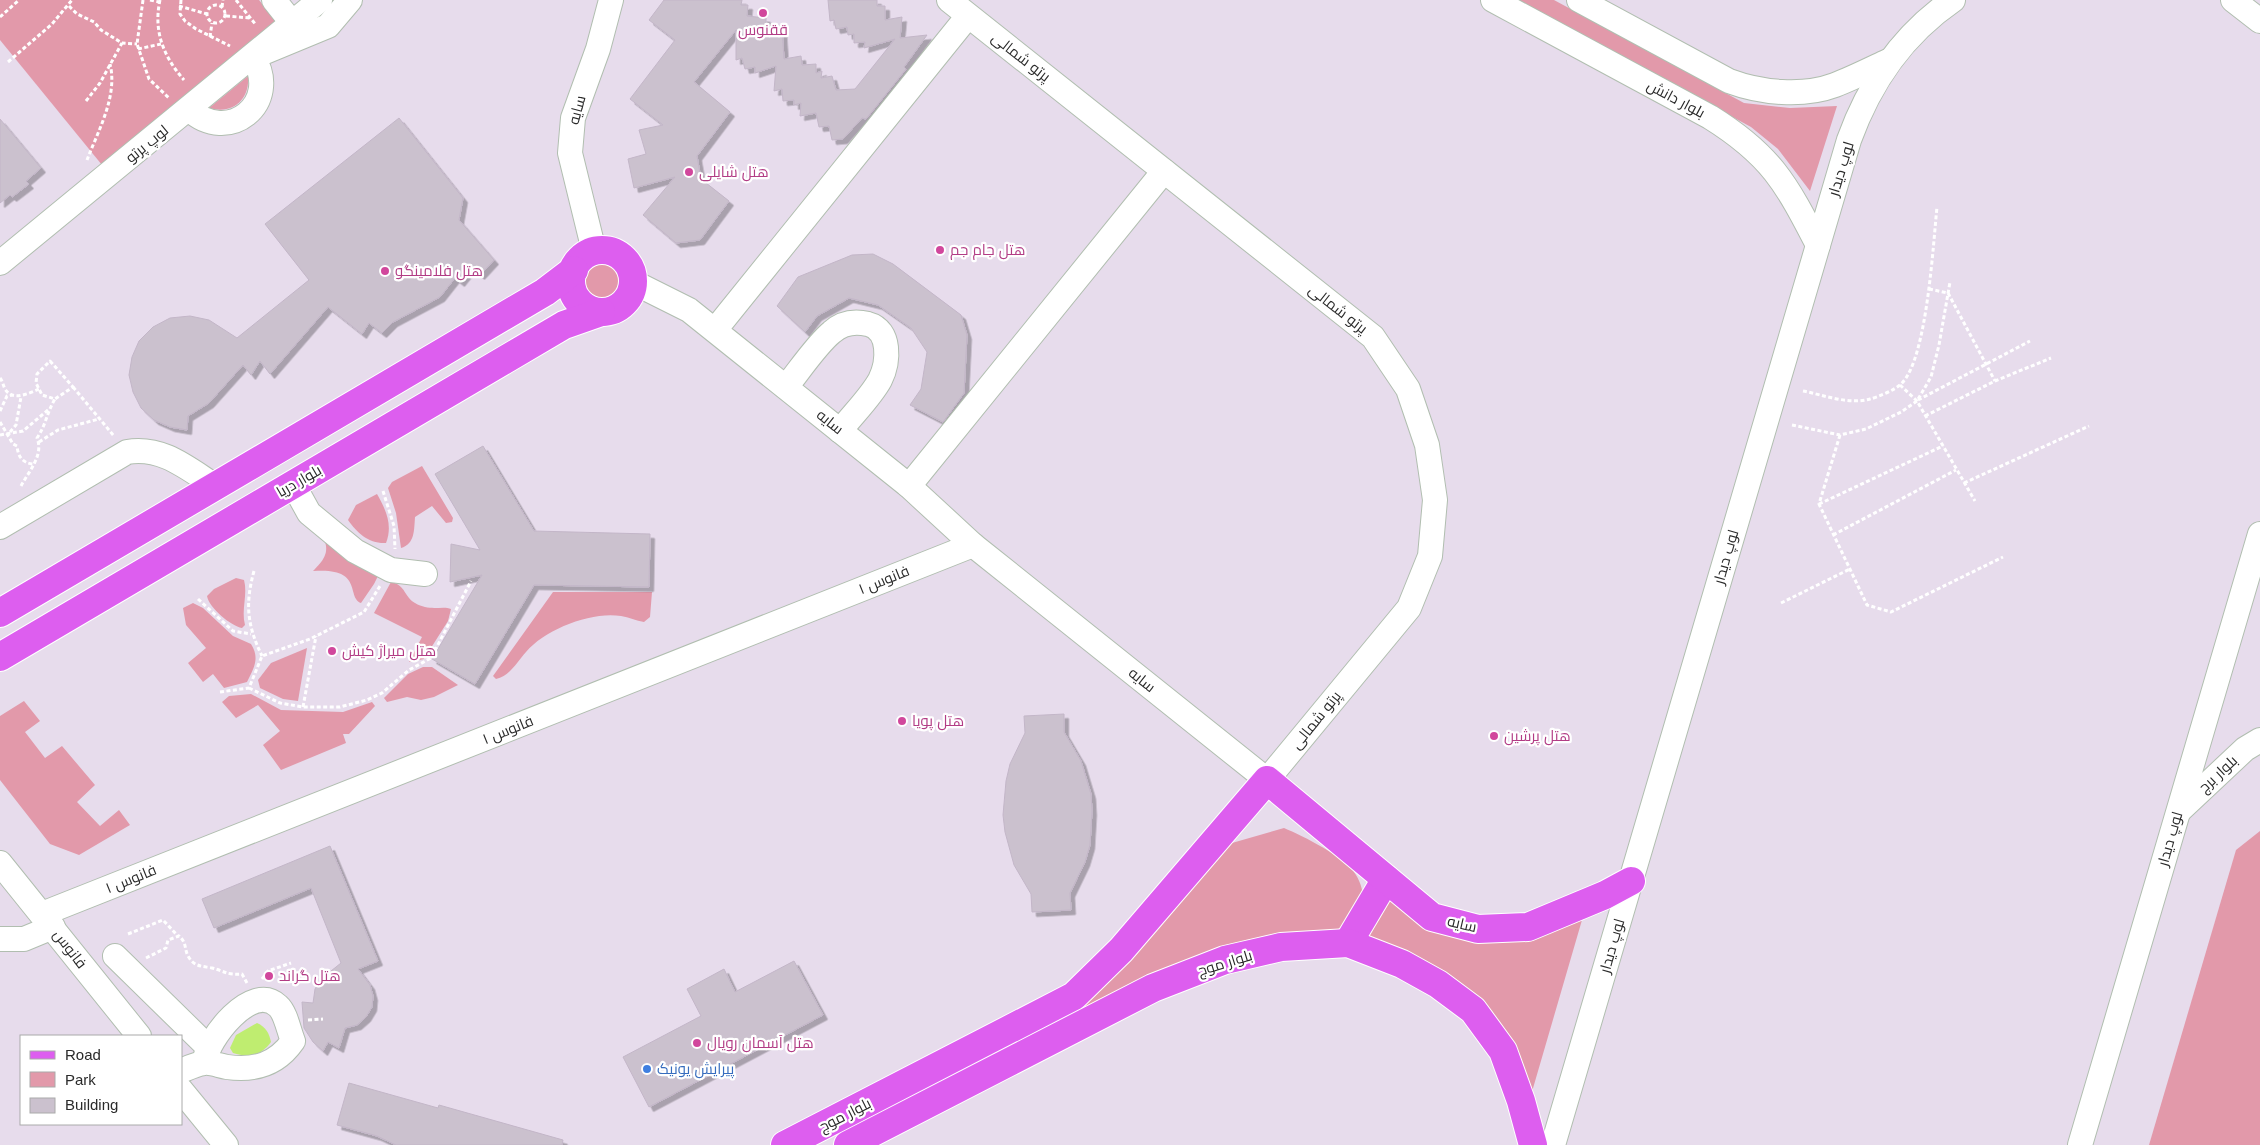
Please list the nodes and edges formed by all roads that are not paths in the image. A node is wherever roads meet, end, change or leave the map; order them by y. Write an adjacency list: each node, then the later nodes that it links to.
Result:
1 (274, 0): 12 (street)
2 (320, 0): 12 (street, لوپ پرتو)
3 (350, 0): 13 (street)
4 (610, 0): 18 (street, سایه)
5 (949, 0): 11 (street, پرتو شمالی)
6 (1493, 0): 17 (street, بلوار دانش)
7 (1579, 0): 14 (street)
8 (1953, 0): 14 (street, لوپ دیدار)
9 (2233, 0): 10 (street)
10 (2252, 12)
11 (968, 16): 16 (street, پرتو شمالی); 23 (street)
12 (293, 24): 13 (street, لوپ پرتو)
13 (262, 50): 15 (street, لوپ پرتو); 15 (street)
14 (1888, 62): 17 (street, لوپ دیدار)
15 (189, 109): 19 (street, لوپ پرتو)
16 (1164, 171): 28 (street); 36 (street, پرتو شمالی)
17 (1818, 245): 40 (street, لوپ دیدار)
18 (594, 251): 20 (main road); 21 (main road)
19 (0, 263)
20 (574, 270): 22 (main road); 27 (main road)
21 (633, 282): 22 (main road); 23 (street, سایه)
22 (601, 312): 26 (main road, بلوار دریا)
23 (714, 330): 24 (street, سایه)
24 (786, 387): 25 (street, سایه); 25 (street)
25 (840, 431): 28 (street, سایه)
26 (293, 484): 32 (street); 34 (main road, بلوار دریا)
27 (215, 486): 29 (street); 33 (main road)
28 (909, 486): 30 (street, سایه)
29 (0, 527)
30 (973, 545): 36 (street, سایه); 41 (street, فانوس ۱)
31 (2259, 546): 37 (street, لوپ دیدار)
32 (425, 574)
33 (0, 613)
34 (0, 657)
35 (2260, 740): 37 (street, بلوار برج)
36 (1267, 780): 39 (main road, سایه); 47 (main road, بلوار موج)
37 (2178, 811): 55 (street, لوپ دیدار)
38 (0, 864): 41 (street, فانوس)
39 (1386, 878): 40 (main road, سایه); 43 (main road)
40 (1631, 881): 54 (street, لوپ دیدار)
41 (48, 921): 42 (street, فانوس ۱); 45 (street, فانوس)
42 (0, 939)
43 (1348, 943): 49 (main road, بلوار موج); 53 (main road, بلوار موج)
44 (119, 961): 46 (street)
45 (138, 1035)
46 (182, 1070)
47 (917, 1078): 49 (main road); 51 (main road, بلوار موج)
48 (182, 1091): 50 (street)
49 (930, 1104): 52 (main road, بلوار موج)
50 (226, 1145)
51 (785, 1145)
52 (848, 1145)
53 (1533, 1145)
54 (1553, 1145)
55 (2080, 1145)

